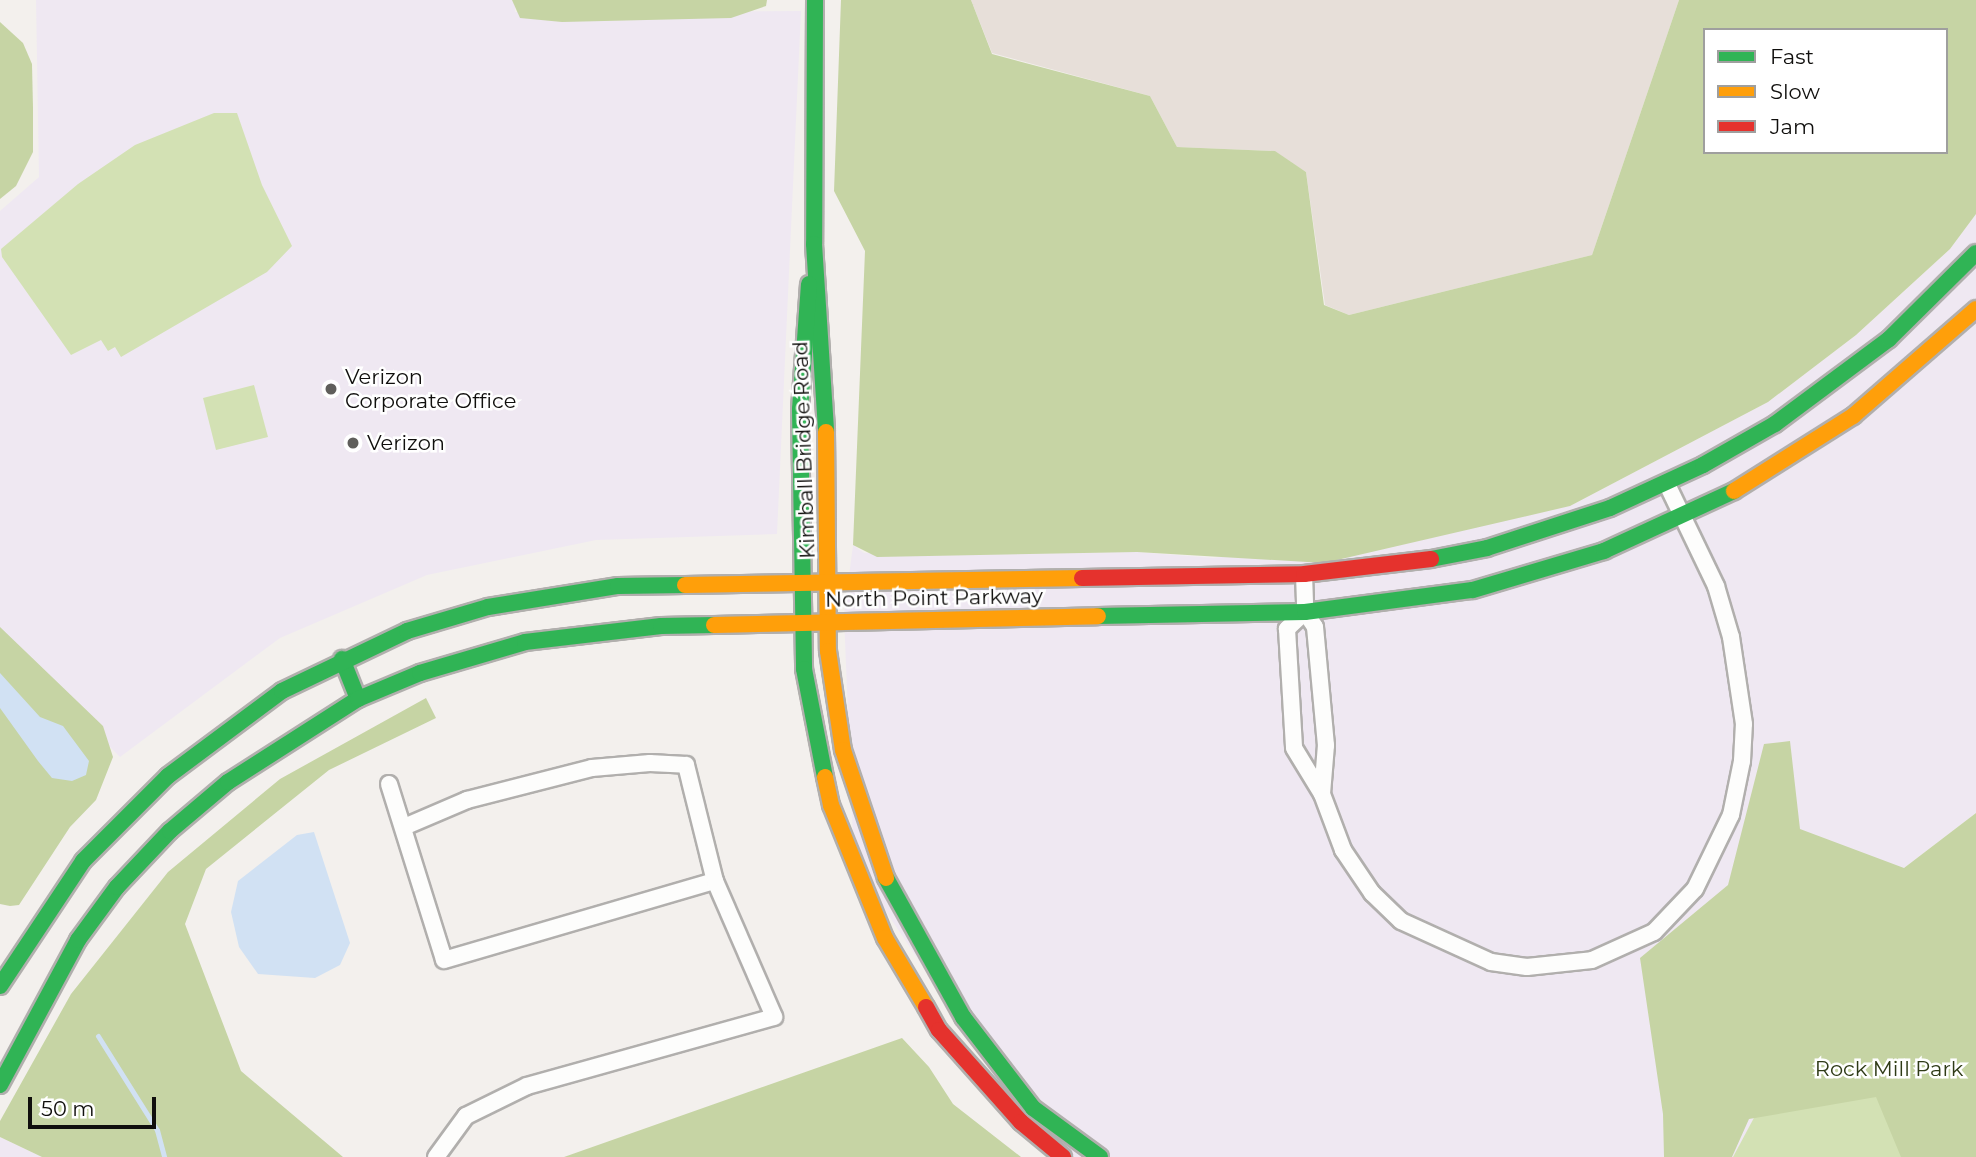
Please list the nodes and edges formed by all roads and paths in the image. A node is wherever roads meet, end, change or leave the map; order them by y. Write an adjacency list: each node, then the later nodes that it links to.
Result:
1 (815, 0): 2 (street, Kimball Bridge Road)
2 (814, 244): 8 (street, Kimball Bridge Road); 9 (street, Kimball Bridge Road)
3 (1976, 253): 5 (street, North Point Parkway)
4 (1976, 309): 6 (street, North Point Parkway)
5 (1667, 484): 6 (street); 7 (street, North Point Parkway)
6 (1684, 517): 10 (street, North Point Parkway); 16 (street)
7 (1304, 575): 8 (street, North Point Parkway); 10 (street)
8 (828, 579): 9 (street, North Point Parkway); 12 (street, Kimball Bridge Road)
9 (803, 580): 11 (street, Kimball Bridge Road); 13 (street, North Point Parkway)
10 (1305, 612): 12 (street, North Point Parkway); 16 (street); 16 (street)
11 (803, 621): 12 (street, North Point Parkway); 14 (street, North Point Parkway); 22 (street, Kimball Bridge Road)
12 (827, 621): 23 (street, Kimball Bridge Road)
13 (342, 659): 14 (street); 19 (street, North Point Parkway)
14 (358, 699): 20 (street, North Point Parkway)
15 (389, 784): 17 (street)
16 (1322, 794)
17 (404, 827): 18 (street); 18 (street)
18 (715, 881): 21 (street)
19 (0, 986)
20 (2, 1074)
21 (436, 1157)
22 (1063, 1157)
23 (1100, 1157)

